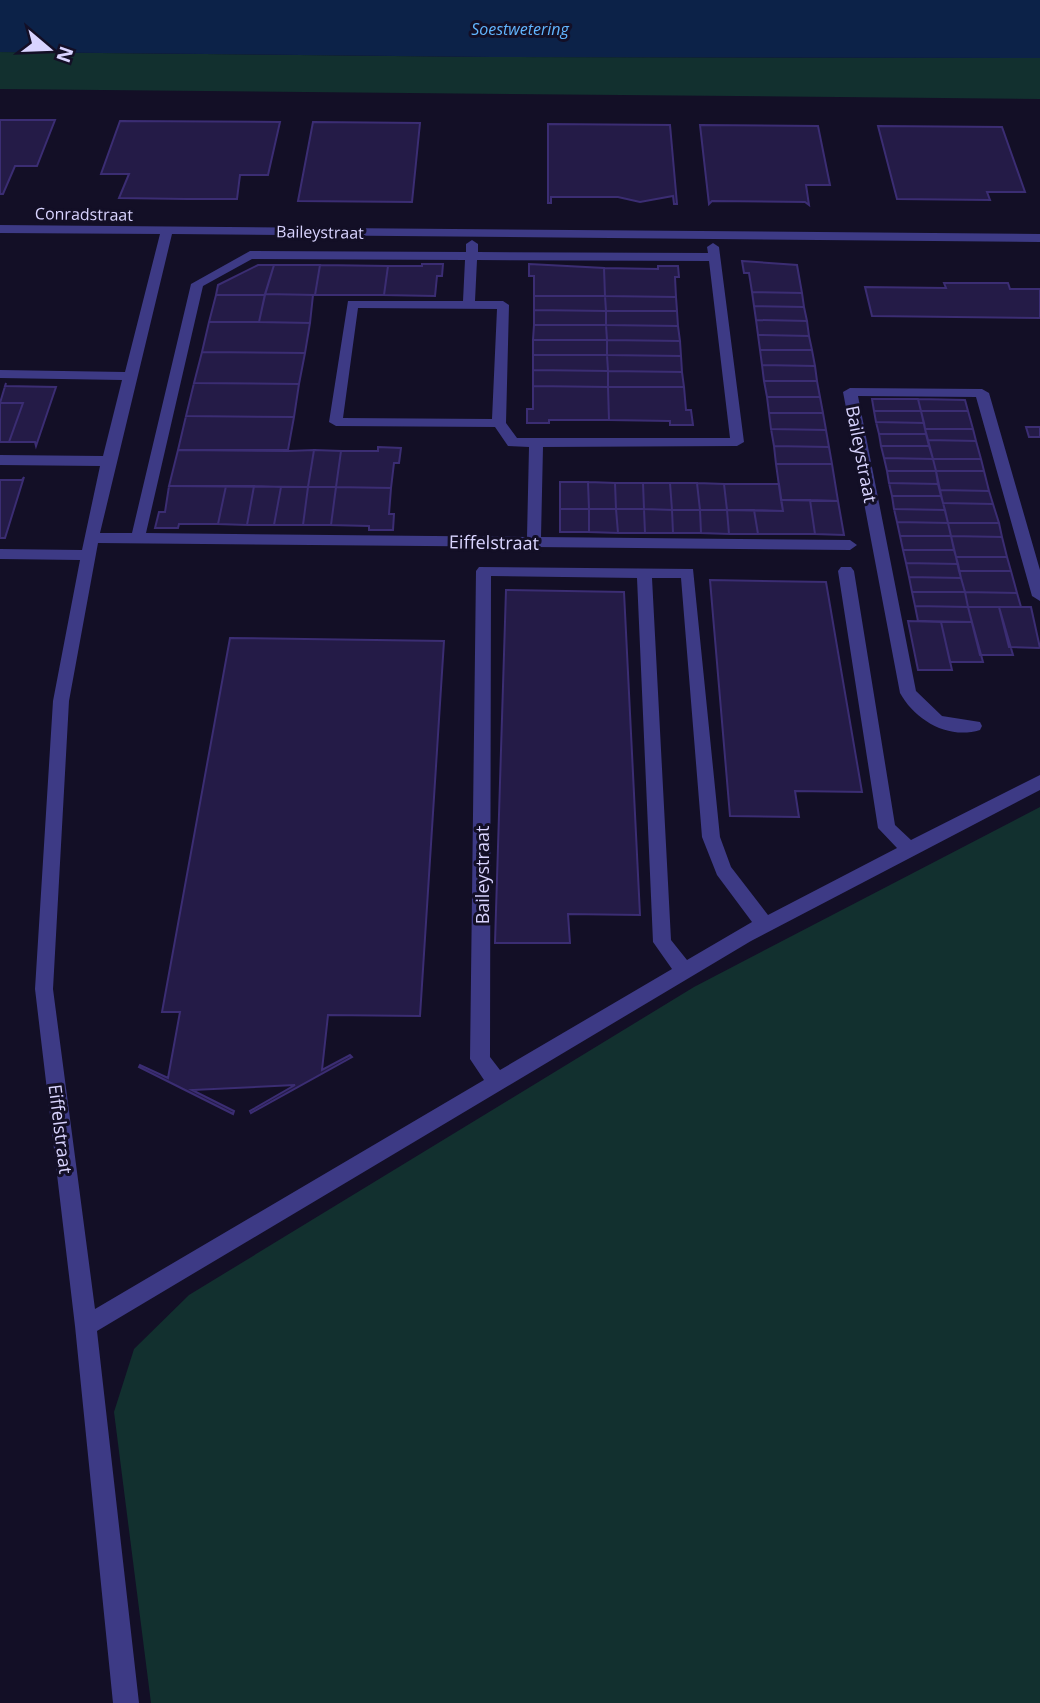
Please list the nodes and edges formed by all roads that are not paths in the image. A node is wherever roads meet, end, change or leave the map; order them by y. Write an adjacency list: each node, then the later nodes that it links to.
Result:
1 (0, 229): 2 (street, Conradstraat)
2 (167, 231): 3 (street, Baileystraat); 10 (street, Eiffelstraat)
3 (473, 234): 4 (street, Baileystraat); 6 (street)
4 (711, 236): 5 (street, Baileystraat); 7 (street)
5 (1040, 237)
6 (472, 256): 7 (street, Baileystraat); 8 (street); 15 (street, Baileystraat)
7 (714, 257): 12 (street)
8 (468, 305): 11 (street); 11 (street)
9 (0, 374): 10 (street)
10 (131, 376): 14 (street, Eiffelstraat)
11 (499, 423): 12 (street)
12 (536, 442): 16 (street)
13 (0, 460): 14 (street)
14 (108, 461): 18 (street, Eiffelstraat)
15 (138, 538): 16 (street, Eiffelstraat); 18 (street, Eiffelstraat)
16 (534, 542): 17 (street, Eiffelstraat)
17 (850, 545)
18 (90, 546): 19 (street, Eiffelstraat); 29 (street, Eiffelstraat)
19 (0, 554)
20 (846, 571): 25 (street)
21 (644, 573): 26 (street, Baileystraat); 27 (street); 28 (street, Baileystraat)
22 (1040, 596): 23 (street, Baileystraat)
23 (974, 726)
24 (1040, 782): 25 (street)
25 (910, 850): 26 (street)
26 (765, 925): 27 (street)
27 (685, 971): 28 (street)
28 (496, 1082): 29 (street)
29 (86, 1326): 30 (street, Eiffelstraat)
30 (126, 1703)

